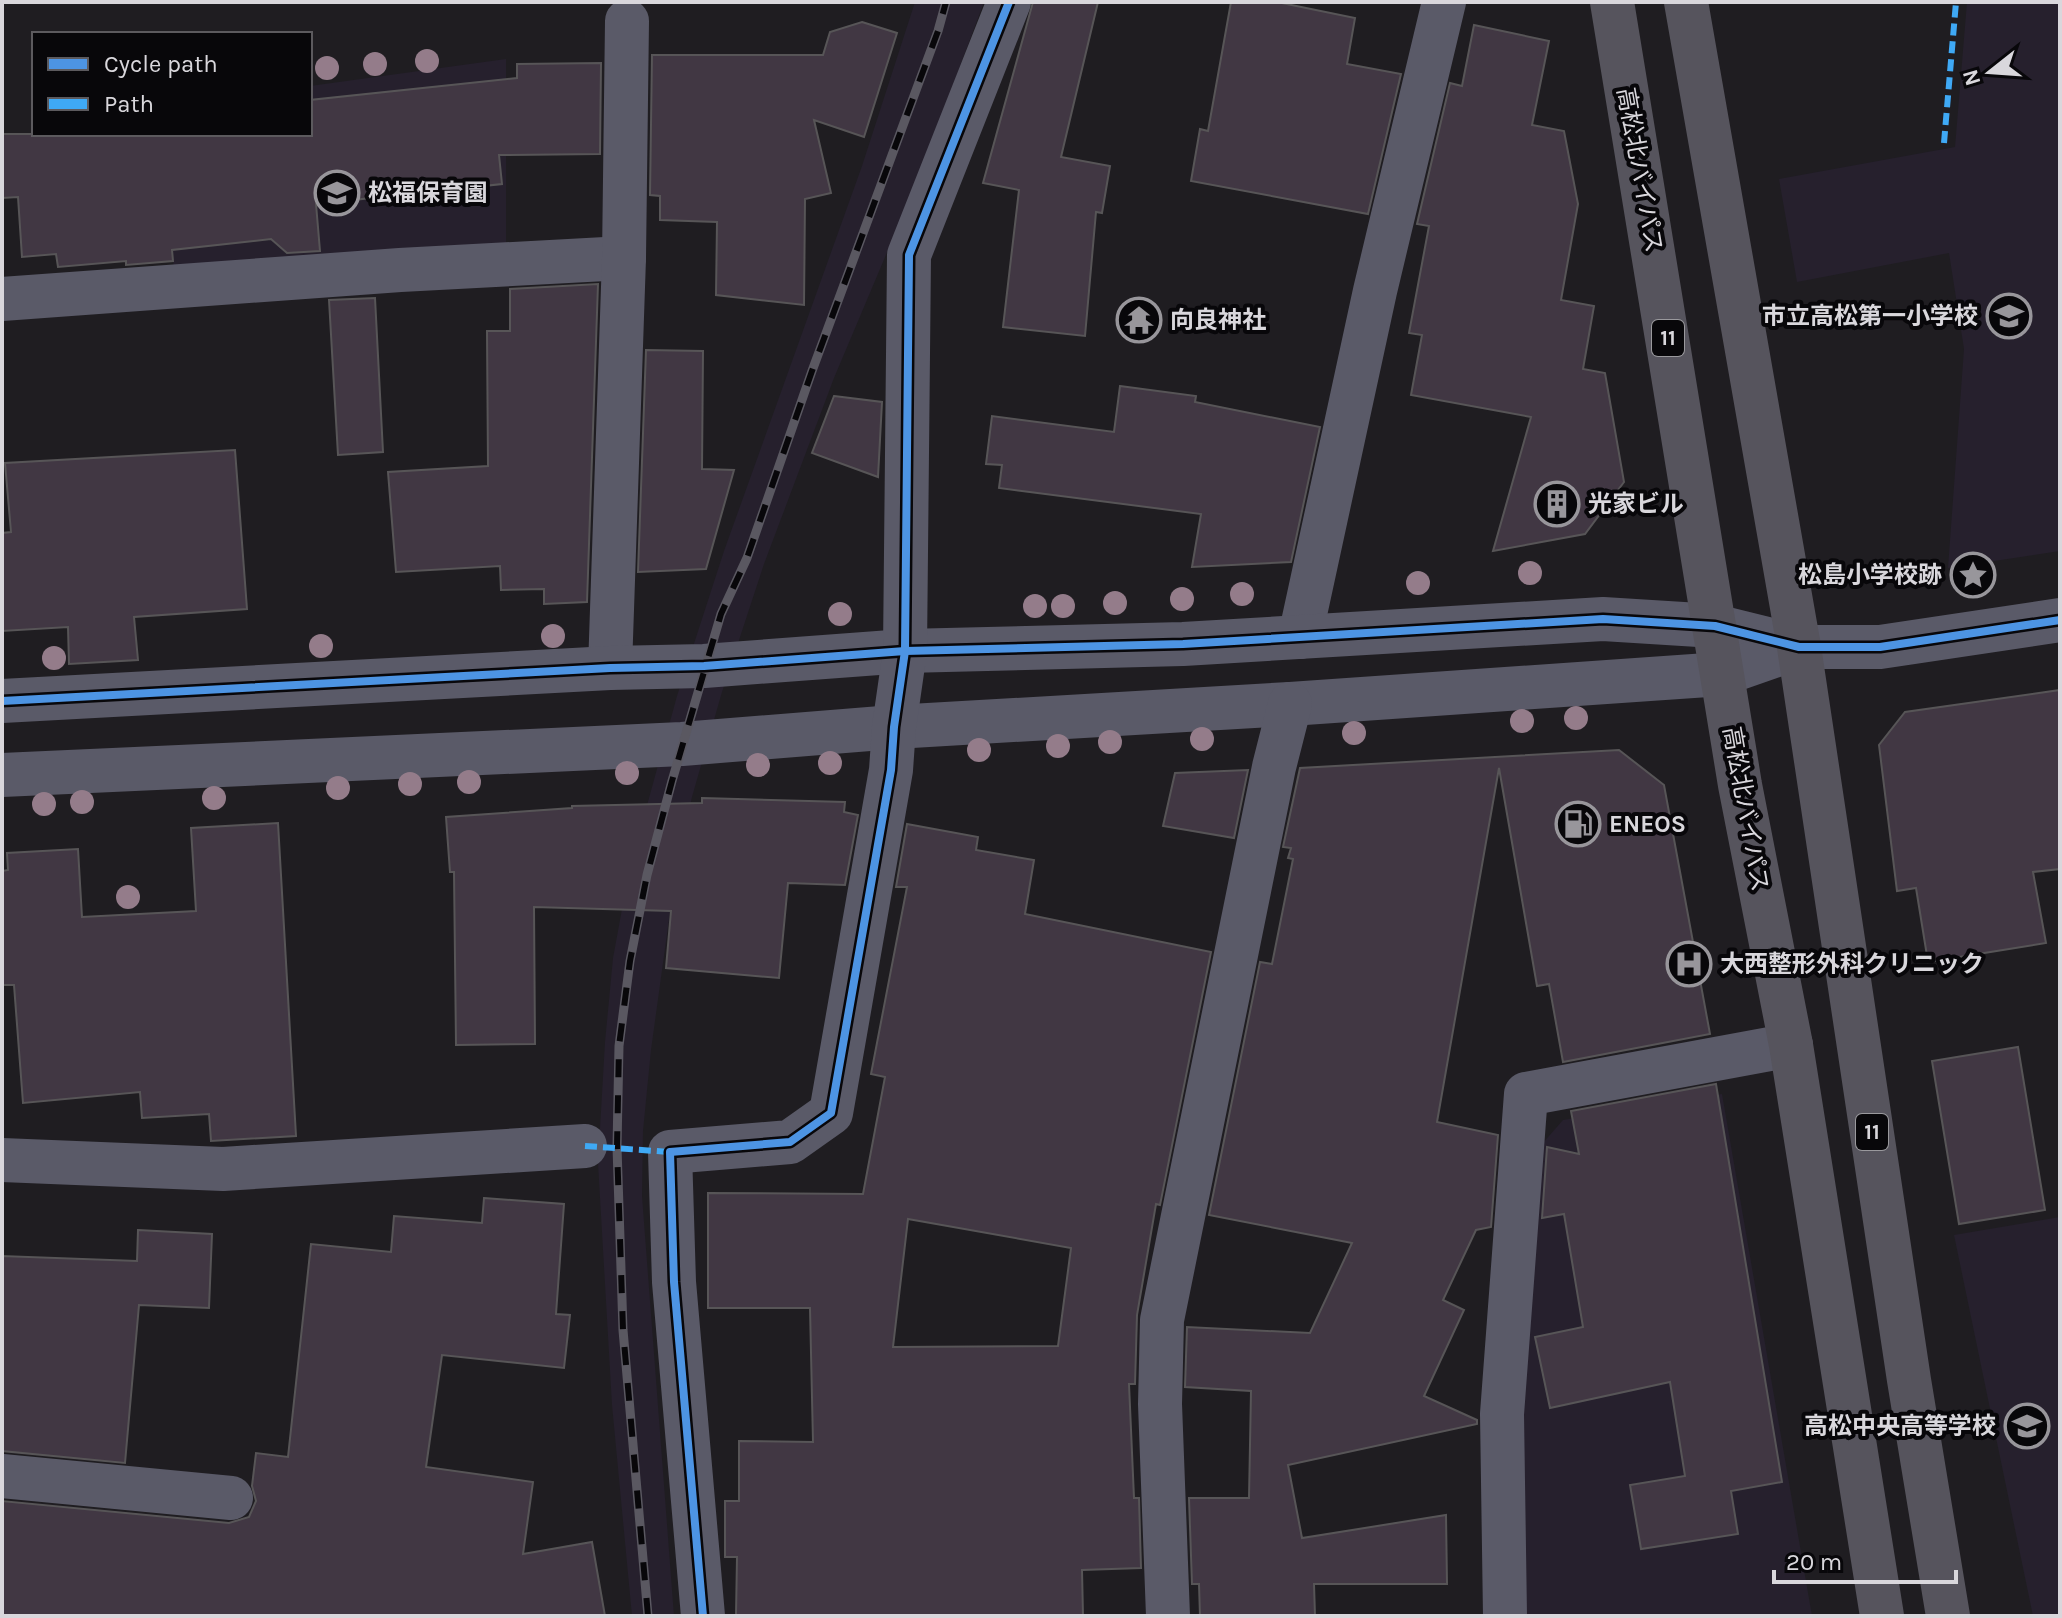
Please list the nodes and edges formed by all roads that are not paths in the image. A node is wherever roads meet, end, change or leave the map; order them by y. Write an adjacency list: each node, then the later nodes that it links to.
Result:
1 (1009, 2): 12 (street)
2 (1444, 2): 10 (street)
3 (1612, 2): 9 (highway, 高松北バイパス / 11)
4 (1686, 2): 11 (highway, 11)
5 (627, 21): 6 (street)
6 (624, 258): 7 (street); 13 (street)
7 (2, 299)
8 (2060, 620): 11 (street)
9 (1715, 626): 10 (street); 11 (street); 14 (highway, 高松北バイパス / 11)
10 (1300, 637): 12 (street)
11 (1799, 647): 14 (street); 28 (highway, 11)
12 (905, 651): 13 (street); 17 (street)
13 (610, 668): 15 (street)
14 (1722, 674): 16 (street); 19 (highway, 高松北バイパス / 11)
15 (2, 701)
16 (1290, 704): 17 (street); 25 (street)
17 (894, 727): 18 (street); 24 (street)
18 (2, 775)
19 (1791, 1045): 26 (street); 27 (highway, 高松北バイパス / 11)
20 (585, 1146): 21 (street)
21 (2, 1160)
22 (2, 1476): 23 (street)
23 (231, 1498)
24 (703, 1616)
25 (1168, 1616)
26 (1505, 1616)
27 (1882, 1616)
28 (1948, 1616)

